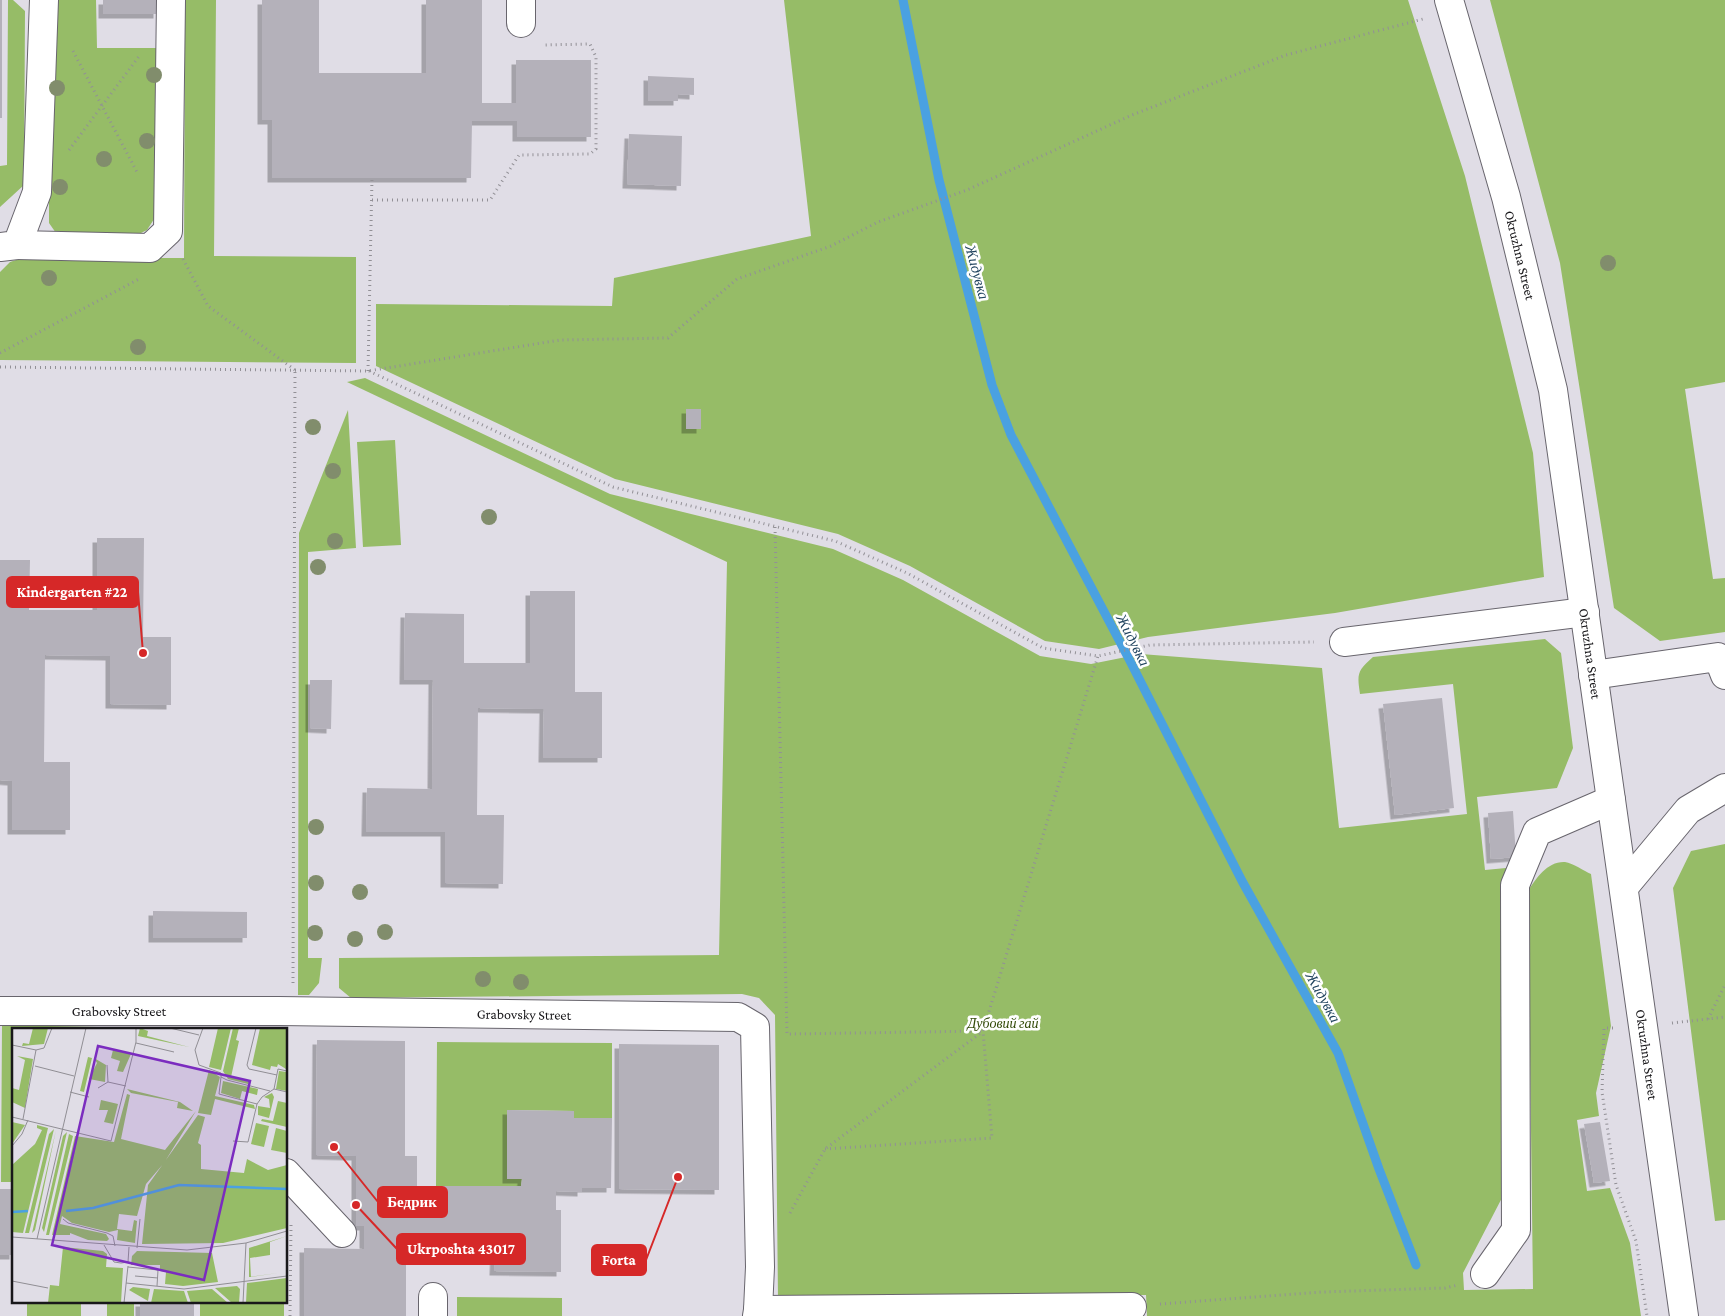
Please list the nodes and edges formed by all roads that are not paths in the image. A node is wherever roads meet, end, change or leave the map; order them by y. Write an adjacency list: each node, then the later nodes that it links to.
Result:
1 (44, 0): 4 (main road)
2 (170, 0): 4 (main road)
3 (1451, 6): 5 (main road, Okruzhna Street)
4 (8, 246)
5 (1585, 612): 6 (main road); 8 (main road, Okruzhna Street)
6 (1344, 642)
7 (1723, 663): 8 (main road)
8 (1593, 675): 10 (main road, Okruzhna Street)
9 (1725, 788): 11 (main road)
10 (1611, 800): 11 (main road, Okruzhna Street); 16 (main road)
11 (1624, 887): 19 (main road, Okruzhna Street)
12 (0, 1011): 13 (main road, Grabovsky Street)
13 (284, 1017): 18 (main road, Grabovsky Street)
14 (289, 1176): 15 (main road)
15 (342, 1233)
16 (1485, 1274)
17 (1132, 1306): 18 (main road)
18 (757, 1313)
19 (1684, 1316)

